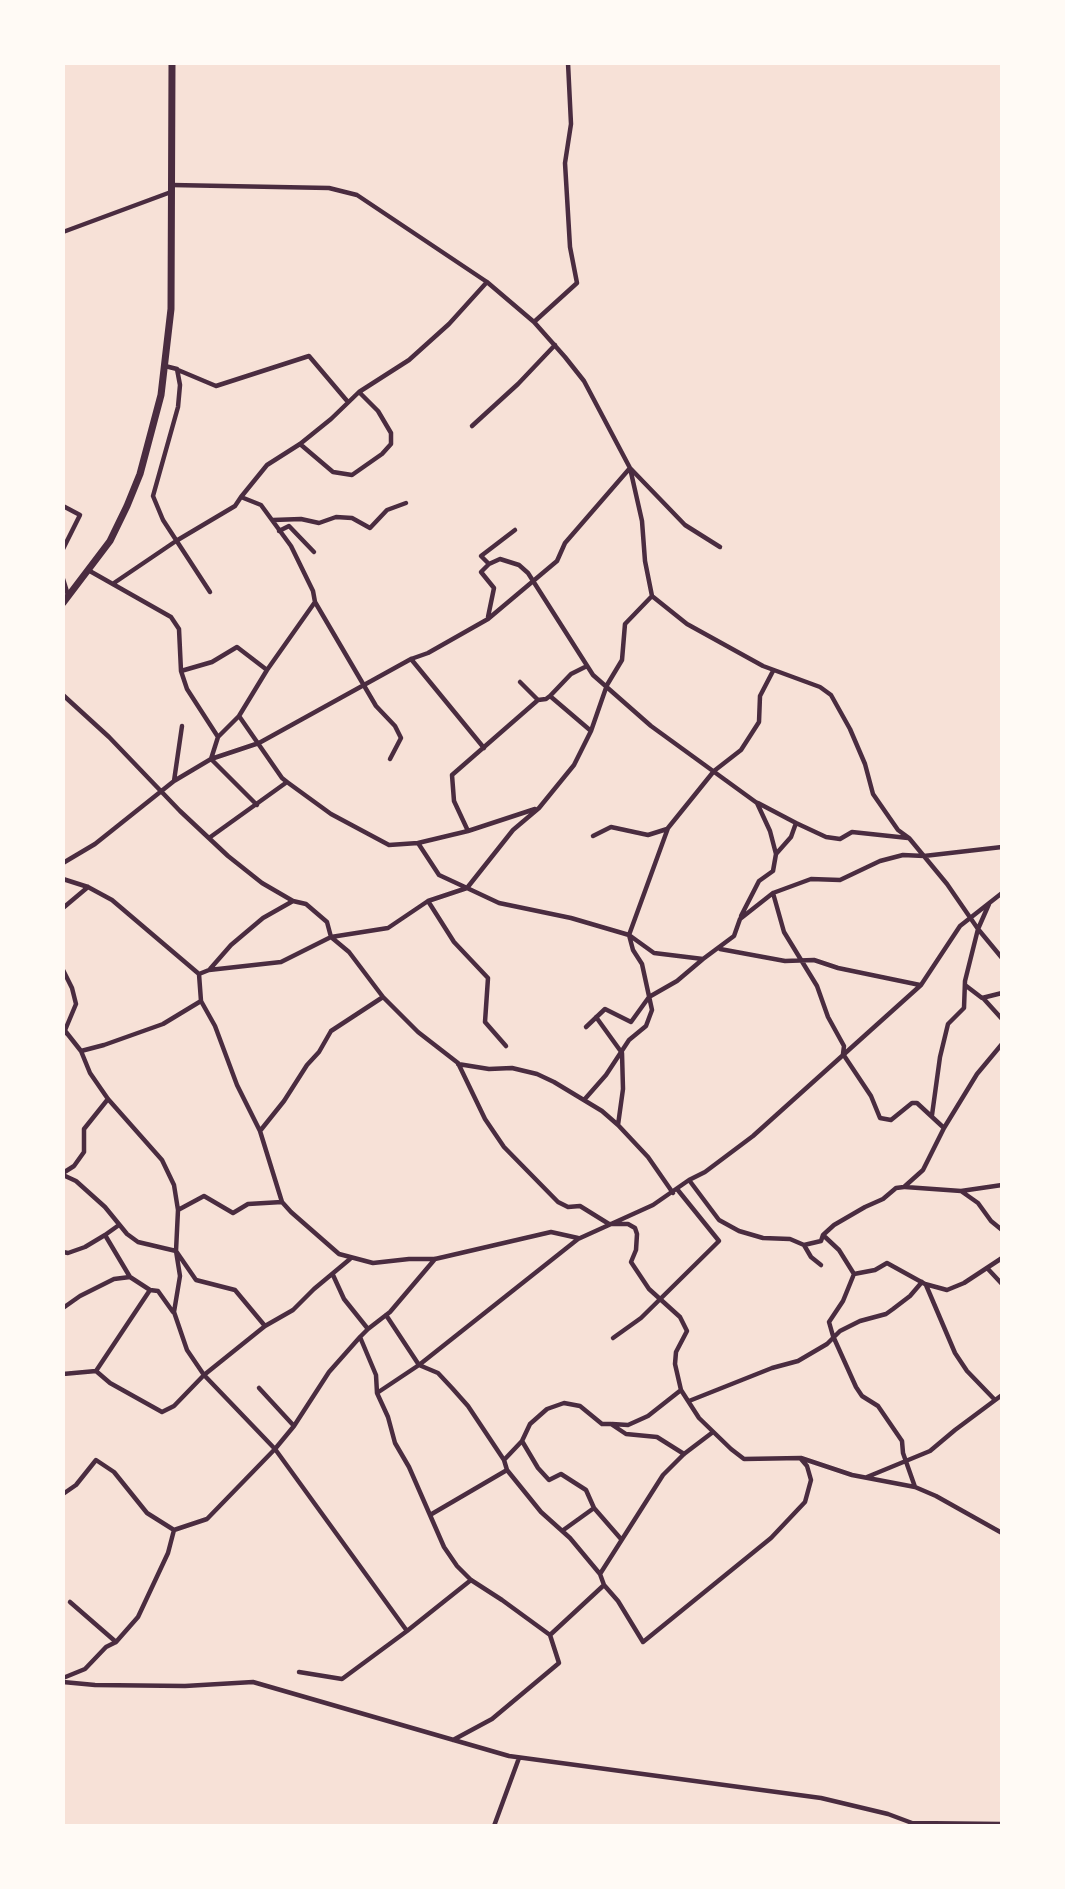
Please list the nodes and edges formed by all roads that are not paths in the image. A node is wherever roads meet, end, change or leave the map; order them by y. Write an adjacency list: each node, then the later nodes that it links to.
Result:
1 (172, 63): 3 (highway)
2 (568, 63): 6 (street)
3 (172, 188): 4 (street); 5 (street); 8 (highway)
4 (63, 232)
5 (487, 282): 6 (street); 10 (street)
6 (534, 322): 7 (street)
7 (555, 345): 12 (street); 14 (street)
8 (165, 366): 9 (street); 26 (highway)
9 (177, 369): 11 (street); 21 (street)
10 (359, 392): 11 (street); 13 (street)
11 (348, 402): 13 (street)
12 (472, 426)
13 (300, 444): 15 (street)
14 (630, 468): 22 (street); 28 (street); 32 (street)
15 (241, 497): 18 (street); 21 (street)
16 (406, 503): 18 (street)
17 (63, 506): 23 (street)
18 (272, 520): 20 (street)
19 (515, 530): 25 (street)
20 (279, 531): 24 (street); 33 (street)
21 (176, 541): 29 (street); 30 (street)
22 (719, 547)
23 (63, 549)
24 (314, 552)
25 (489, 564): 28 (street); 35 (street)
26 (88, 570): 29 (street); 31 (highway)
27 (63, 579): 31 (street)
28 (533, 580): 35 (street); 37 (street)
29 (114, 583): 39 (street)
30 (209, 592)
31 (68, 596): 34 (highway)
32 (652, 596): 40 (street); 43 (street)
33 (315, 602): 38 (street); 42 (street)
34 (63, 603)
35 (488, 619): 36 (street)
36 (411, 659): 42 (street); 52 (street)
37 (587, 666): 43 (street); 45 (street)
38 (267, 670): 39 (street); 47 (street)
39 (181, 671): 50 (street)
40 (773, 671): 55 (street); 67 (street)
41 (520, 682): 46 (street)
42 (364, 685): 51 (street); 54 (street)
43 (607, 685): 49 (street); 55 (street)
44 (63, 695): 58 (street)
45 (550, 696): 46 (street); 49 (street)
46 (538, 700): 52 (street)
47 (239, 716): 50 (street); 51 (street)
48 (182, 726): 56 (street)
49 (591, 731): 61 (street)
50 (218, 737): 53 (street)
51 (259, 743): 53 (street); 57 (street)
52 (484, 748): 64 (street)
53 (211, 759): 56 (street); 60 (street)
54 (390, 759)
55 (714, 771): 59 (street); 63 (street)
56 (174, 782): 58 (street)
57 (287, 782): 60 (street); 68 (street)
58 (163, 792): 66 (street); 72 (street)
59 (757, 803): 62 (street); 70 (street)
60 (257, 805): 66 (street)
61 (539, 808): 64 (street); 75 (street)
62 (796, 823): 67 (street); 70 (street)
63 (668, 828): 65 (street); 85 (street)
64 (468, 831): 68 (street)
65 (593, 836)
66 (209, 838): 78 (street)
67 (909, 838): 71 (street)
68 (418, 844): 75 (street)
69 (1002, 847): 71 (street)
70 (776, 854): 83 (street)
71 (923, 856): 76 (street); 82 (street)
72 (63, 863)
73 (63, 879): 74 (street)
74 (88, 887): 81 (street); 93 (street)
75 (467, 888): 79 (street); 85 (street)
76 (772, 892): 83 (street); 90 (street)
77 (1002, 893): 80 (street)
78 (293, 901): 86 (street); 92 (street)
79 (428, 901): 86 (street); 106 (street)
80 (990, 902): 82 (street); 84 (street)
81 (63, 908)
82 (971, 917): 84 (street); 94 (street)
83 (740, 919): 87 (street)
84 (978, 929): 88 (street); 95 (street)
85 (629, 934): 89 (street); 98 (street)
86 (331, 937): 92 (street); 97 (street)
87 (720, 949): 89 (street); 90 (street)
88 (1002, 958)
89 (703, 959): 98 (street)
90 (802, 962): 94 (street); 109 (street)
91 (63, 970): 104 (street)
92 (209, 970): 93 (street)
93 (199, 974): 100 (street)
94 (921, 985): 109 (street)
95 (965, 985): 99 (street); 113 (street)
96 (1002, 993): 99 (street)
97 (383, 997): 110 (street); 116 (street)
98 (649, 997): 101 (street); 108 (street)
99 (982, 998): 102 (street)
100 (201, 1001): 107 (street); 116 (street)
101 (596, 1017): 103 (street); 108 (street)
102 (1002, 1019)
103 (586, 1027)
104 (65, 1034): 107 (street)
105 (1002, 1044): 115 (street)
106 (506, 1046)
107 (81, 1051): 111 (street)
108 (622, 1054): 112 (street); 114 (street)
109 (843, 1054): 113 (street); 118 (street)
110 (457, 1063): 112 (street); 125 (street)
111 (108, 1099): 117 (street); 124 (street)
112 (584, 1100): 114 (street)
113 (932, 1115): 115 (street)
114 (618, 1125): 121 (street)
115 (944, 1128): 120 (street)
116 (260, 1131): 123 (street)
117 (63, 1174): 126 (street)
118 (689, 1180): 121 (street); 131 (street)
119 (1002, 1185): 122 (street)
120 (904, 1187): 122 (street); 129 (street)
121 (675, 1191): 125 (street); 145 (street)
122 (961, 1191): 127 (street)
123 (282, 1202): 124 (street); 135 (street)
124 (178, 1210): 132 (street)
125 (609, 1224): 130 (street); 145 (street)
126 (119, 1225): 128 (street); 132 (street)
127 (1002, 1230)
128 (105, 1235): 133 (street); 141 (street)
129 (823, 1235): 131 (street); 139 (street)
130 (578, 1239): 136 (street); 154 (street)
131 (804, 1245): 137 (street)
132 (176, 1251): 147 (street); 149 (street)
133 (63, 1252)
134 (1002, 1258): 138 (street)
135 (350, 1259): 136 (street); 140 (street)
136 (435, 1259): 148 (street)
137 (821, 1265)
138 (988, 1269): 142 (street); 143 (street)
139 (854, 1274): 142 (street); 151 (street)
140 (333, 1275): 149 (street); 150 (street)
141 (130, 1277): 144 (street); 146 (street)
142 (924, 1283): 151 (street); 162 (street)
143 (1002, 1284)
144 (150, 1290): 147 (street); 155 (street)
145 (659, 1299): 153 (street); 159 (street)
146 (63, 1308)
147 (174, 1312): 157 (street)
148 (386, 1315): 150 (street); 154 (street)
149 (265, 1326): 157 (street)
150 (368, 1329): 152 (street)
151 (833, 1336): 163 (street); 172 (street)
152 (360, 1337): 160 (street); 165 (street)
153 (613, 1338)
154 (419, 1365): 160 (street); 171 (street)
155 (96, 1371): 156 (street); 157 (street)
156 (63, 1374)
157 (204, 1375): 168 (street)
158 (259, 1388): 165 (street)
159 (681, 1390): 163 (street); 164 (street)
160 (377, 1394): 178 (street)
161 (1002, 1395): 162 (street)
162 (995, 1399): 172 (street)
163 (689, 1401): 166 (street)
164 (611, 1424): 167 (street); 169 (street)
165 (294, 1426): 168 (street)
166 (713, 1432): 169 (street); 170 (street)
167 (522, 1441): 171 (street); 177 (street)
168 (275, 1449): 179 (street); 187 (street)
169 (684, 1454): 182 (street)
170 (801, 1458): 174 (street); 185 (street)
171 (504, 1460): 173 (street)
172 (907, 1461): 174 (street); 175 (street)
173 (507, 1470): 178 (street); 180 (street)
174 (865, 1477): 175 (street)
175 (915, 1487): 181 (street)
176 (63, 1494): 179 (street)
177 (594, 1508): 180 (street); 182 (street)
178 (430, 1515): 184 (street)
179 (174, 1530): 189 (street)
180 (562, 1531): 183 (street)
181 (1002, 1533)
182 (621, 1538): 183 (street)
183 (600, 1574): 185 (street)
184 (471, 1580): 187 (street); 188 (street)
185 (604, 1585): 188 (street)
186 (70, 1602): 189 (street)
187 (407, 1631): 190 (street)
188 (550, 1635): 192 (street)
189 (116, 1642): 191 (street)
190 (299, 1672)
191 (63, 1680): 192 (street)
192 (453, 1740): 193 (street)
193 (519, 1758): 194 (street); 195 (street)
194 (1002, 1824)
195 (494, 1826)

